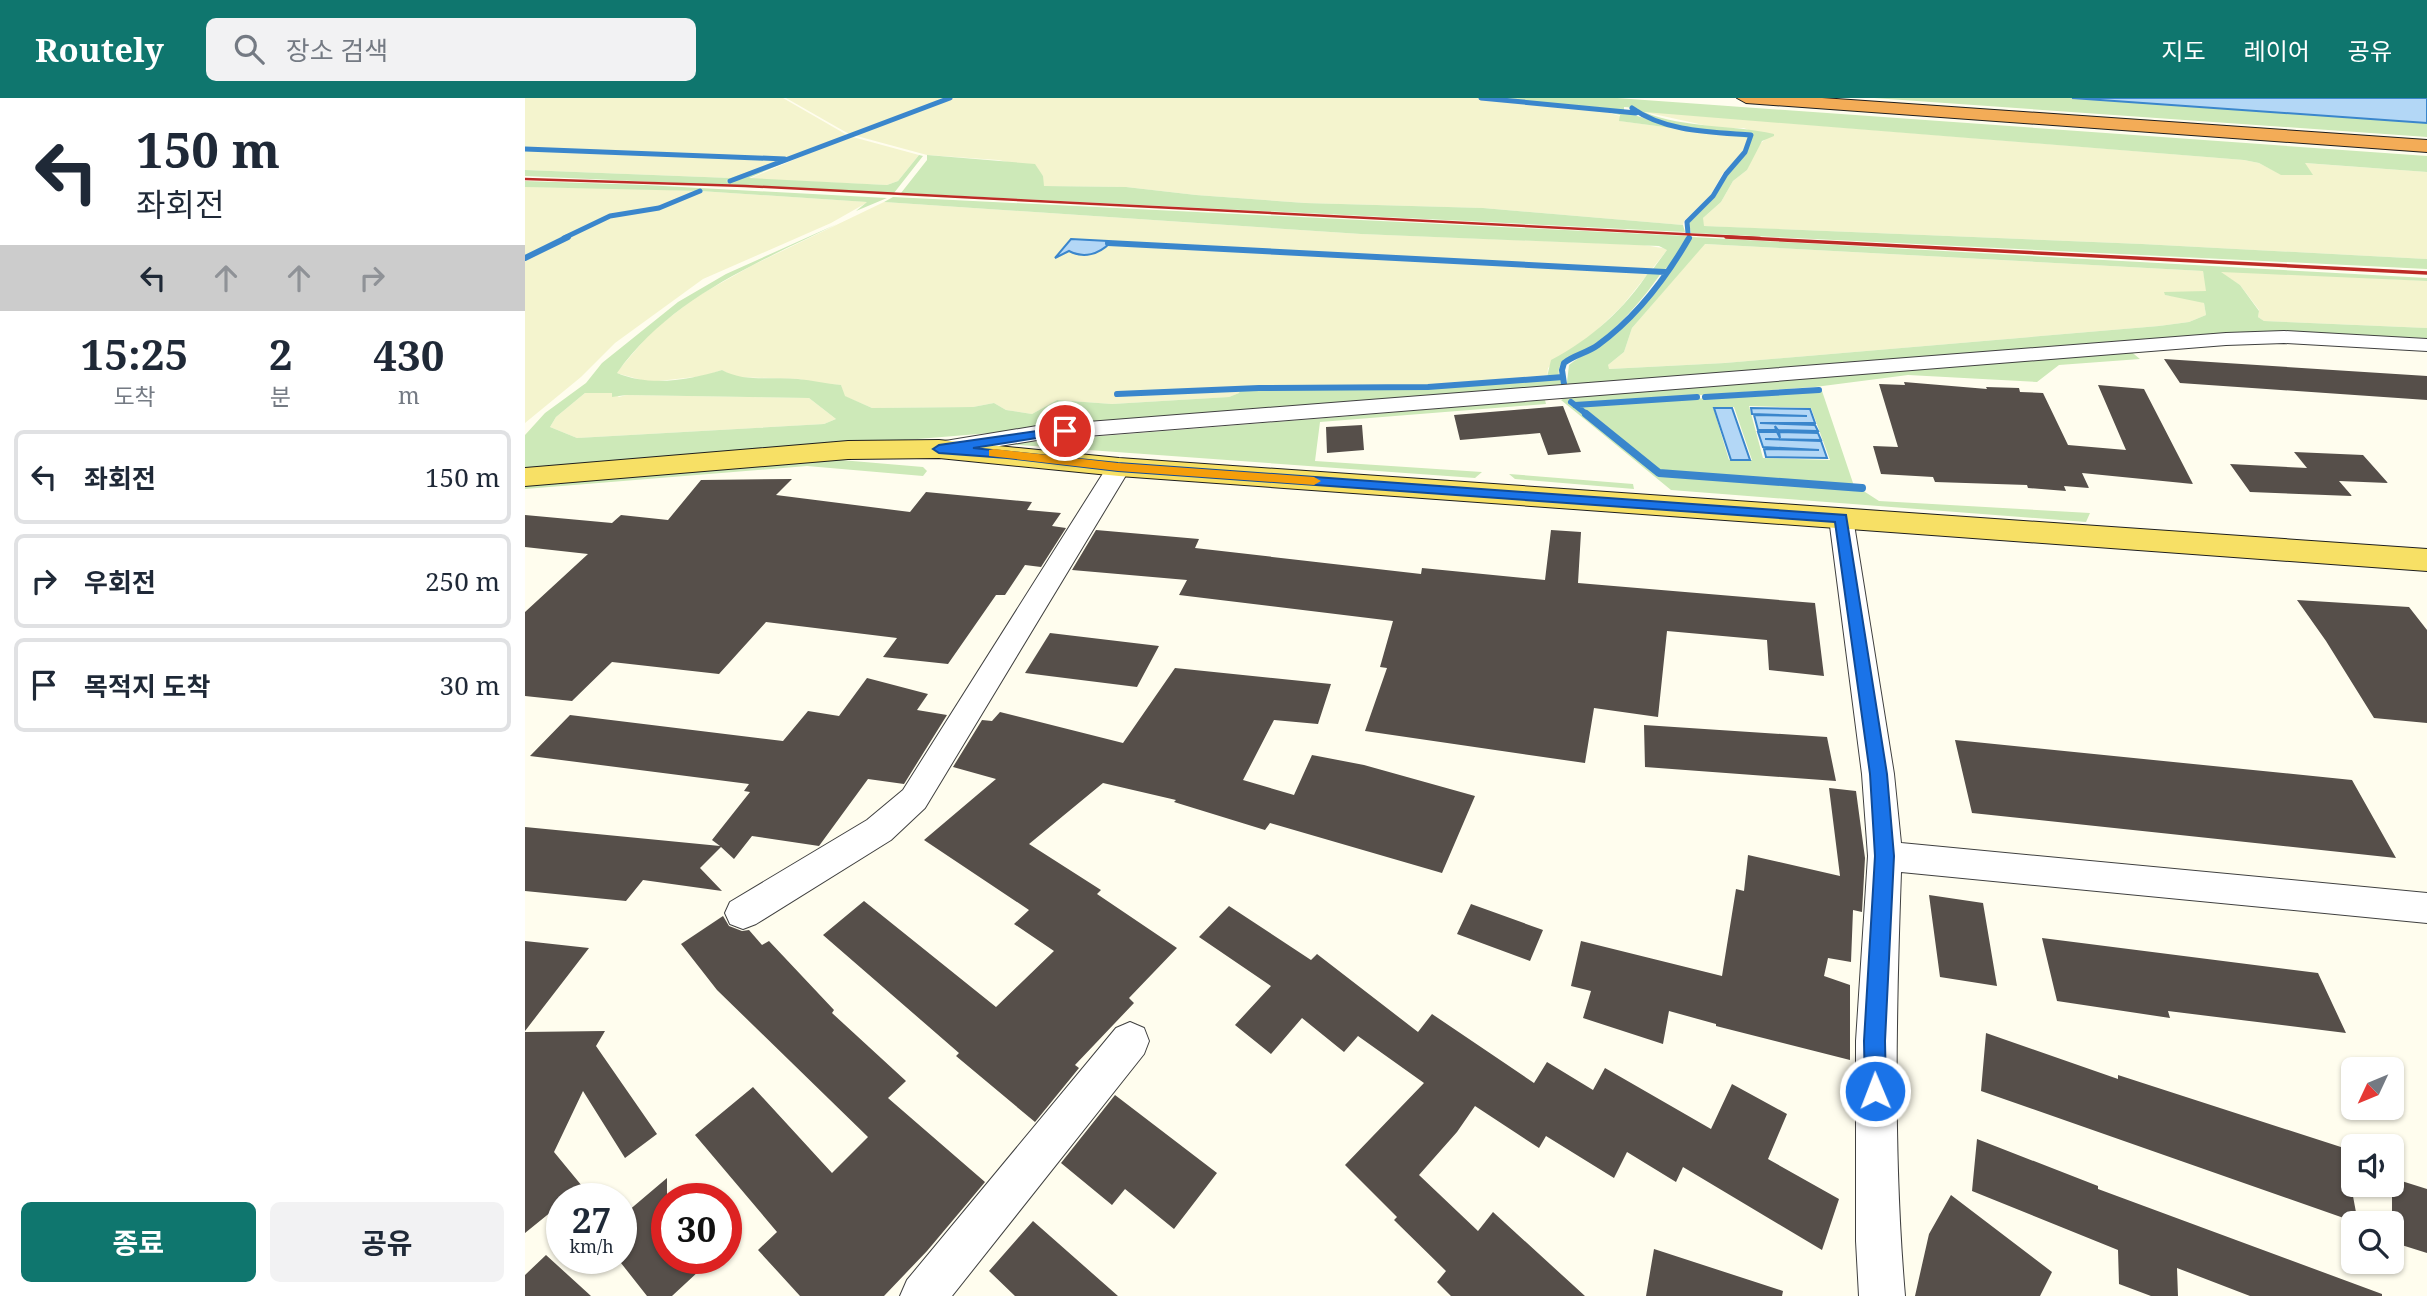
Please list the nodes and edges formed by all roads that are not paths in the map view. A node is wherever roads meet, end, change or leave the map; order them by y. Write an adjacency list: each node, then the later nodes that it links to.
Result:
1 (1746, 98): 2 (highway)
2 (2427, 146)
3 (2427, 345): 4 (street)
4 (939, 449): 5 (main road); 6 (main road)
5 (1118, 467): 7 (main road); 11 (street)
6 (525, 477)
7 (1841, 518): 8 (main road); 9 (street)
8 (2427, 560)
9 (1885, 856): 10 (street); 14 (street)
10 (2427, 908)
11 (743, 913)
12 (1130, 1041): 13 (street)
13 (923, 1296)
14 (1882, 1296)

